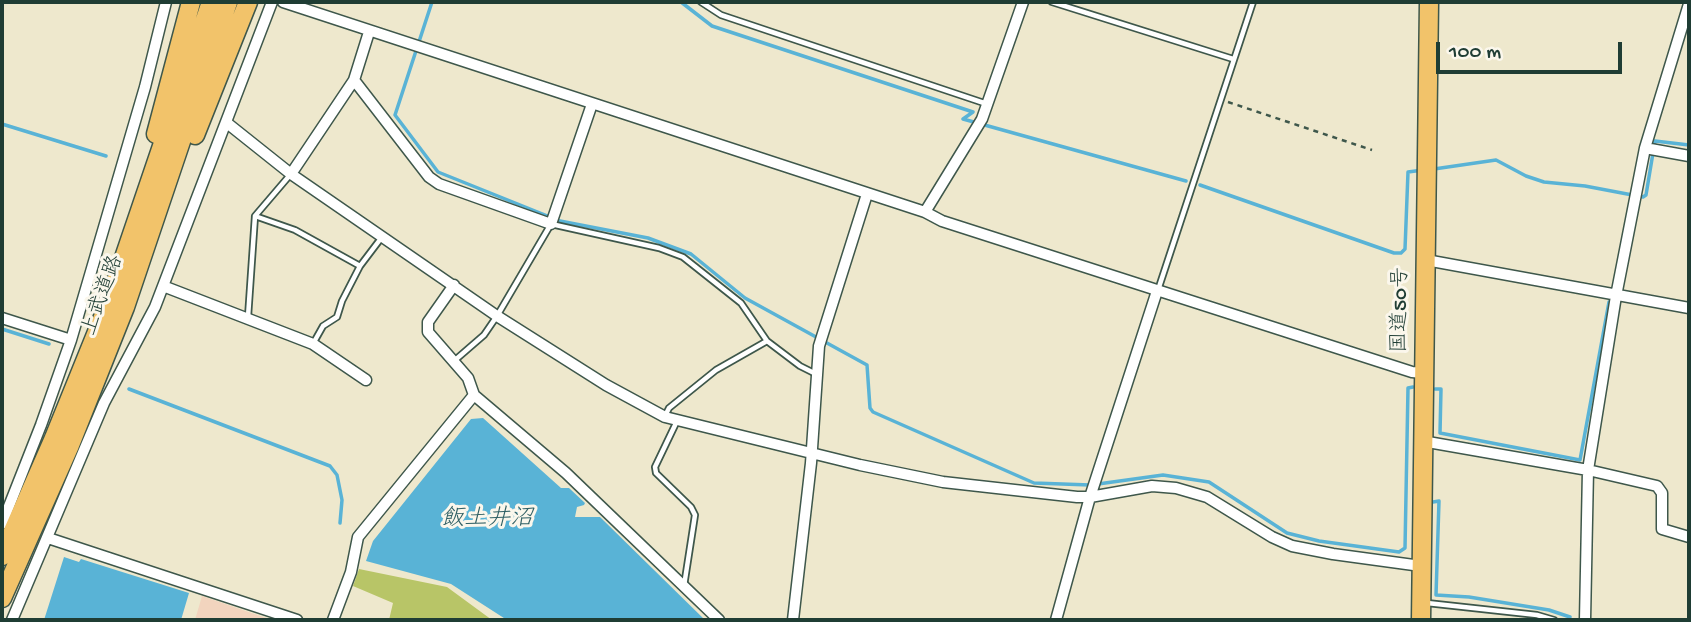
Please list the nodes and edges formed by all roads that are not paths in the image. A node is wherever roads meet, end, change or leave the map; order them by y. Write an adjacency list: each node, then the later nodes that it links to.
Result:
1 (166, 2): 40 (street)
2 (191, 2): 23 (highway)
3 (211, 2): 23 (highway, 上武道路)
4 (228, 2): 31 (highway, 上武道路)
5 (248, 2): 31 (highway)
6 (272, 2): 19 (street)
7 (283, 2): 14 (street)
8 (701, 2): 18 (lane)
9 (1023, 2): 18 (street)
10 (1052, 2): 15 (lane)
11 (1253, 2): 15 (lane)
12 (1429, 2): 29 (highway, 国道50号)
13 (1686, 4): 20 (street)
14 (369, 32): 16 (street); 17 (street)
15 (1233, 59): 34 (lane)
16 (354, 80): 22 (street); 27 (street)
17 (592, 104): 24 (street); 27 (street)
18 (988, 105): 25 (street)
19 (227, 123): 22 (street); 33 (street)
20 (1645, 148): 21 (street); 35 (street)
21 (1689, 156)
22 (291, 174): 26 (lane); 28 (street)
23 (149, 183): 57 (highway, 上武道路)
24 (867, 194): 25 (street); 45 (street)
25 (925, 212): 34 (street)
26 (255, 216): 30 (lane); 39 (lane)
27 (551, 225): 37 (lane); 41 (lane)
28 (382, 236): 30 (lane); 32 (street)
29 (1426, 260): 35 (street); 44 (highway, 国道50号)
30 (360, 266): 42 (lane)
31 (134, 281): 60 (highway, 上武道路)
32 (454, 285): 37 (street); 43 (street)
33 (163, 286): 39 (street); 56 (street)
34 (1157, 291): 44 (street); 53 (street)
35 (1616, 296): 36 (street); 52 (street)
36 (1689, 308)
37 (497, 316): 43 (lane); 48 (street)
38 (2, 318): 40 (street)
39 (248, 318): 42 (street)
40 (71, 340): 54 (street)
41 (767, 341): 45 (lane); 48 (lane)
42 (313, 344): 46 (street)
43 (454, 361): 47 (street)
44 (1423, 373): 50 (highway, 国道50号)
45 (816, 374): 51 (street)
46 (366, 380)
47 (474, 395): 59 (street); 64 (street)
48 (665, 417): 49 (street)
49 (678, 420): 51 (street); 59 (lane)
50 (1422, 442): 52 (street); 58 (highway, 国道50号)
51 (811, 452): 53 (street); 66 (street)
52 (1588, 470): 55 (street); 69 (street)
53 (1090, 497): 58 (street); 67 (street)
54 (2, 524)
55 (1689, 537)
56 (48, 538): 62 (street); 63 (street)
57 (3, 551)
58 (1421, 566): 61 (highway, 国道50号)
59 (684, 587): 65 (street)
60 (2, 598)
61 (1421, 611): 68 (lane)
62 (12, 620)
63 (297, 620)
64 (333, 620)
65 (719, 620)
66 (793, 620)
67 (1056, 620)
68 (1554, 620)
69 (1585, 620)

